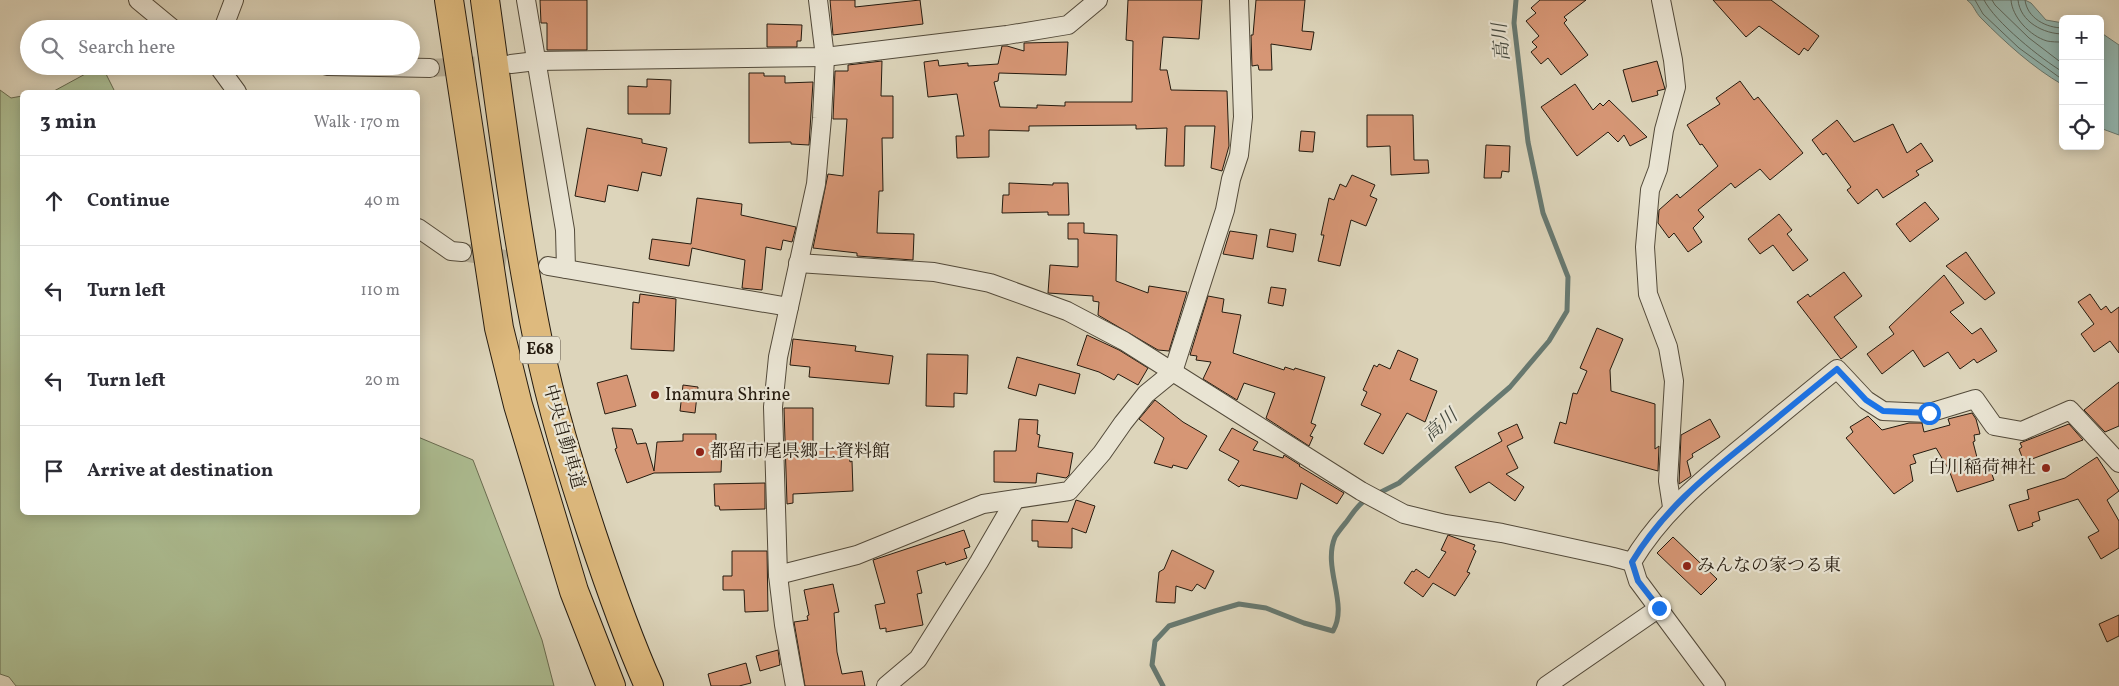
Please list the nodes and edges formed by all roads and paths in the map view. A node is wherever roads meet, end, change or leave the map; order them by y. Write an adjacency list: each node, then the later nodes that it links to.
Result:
1 (138, 0): 10 (street)
2 (234, 0): 11 (street)
3 (449, 0): 32 (highway, 中央自動車道 / E68)
4 (485, 0): 33 (highway, 中央自動車道 / E68)
5 (526, 0): 13 (street)
6 (818, 0): 12 (street)
7 (1098, 0): 12 (street)
8 (1239, 0): 25 (street)
9 (1661, 0): 28 (street)
10 (162, 20)
11 (227, 20)
12 (825, 58): 13 (street); 21 (street)
13 (536, 61): 14 (street); 23 (street)
14 (511, 64)
15 (420, 68): 16 (street)
16 (430, 68)
17 (225, 75): 18 (street)
18 (236, 90)
19 (420, 229): 20 (street)
20 (462, 252)
21 (798, 263): 24 (street); 25 (street)
22 (548, 266): 23 (street)
23 (566, 269): 24 (street)
24 (789, 307): 30 (street)
25 (1173, 372): 27 (street); 29 (street)
26 (2119, 463): 28 (street)
27 (1015, 500): 30 (street); 35 (street)
28 (1672, 507): 29 (street)
29 (1632, 562): 31 (street)
30 (778, 575): 34 (street)
31 (1659, 608): 36 (street); 37 (street)
32 (611, 686)
33 (649, 686)
34 (795, 686)
35 (886, 686)
36 (1546, 686)
37 (1716, 686)

